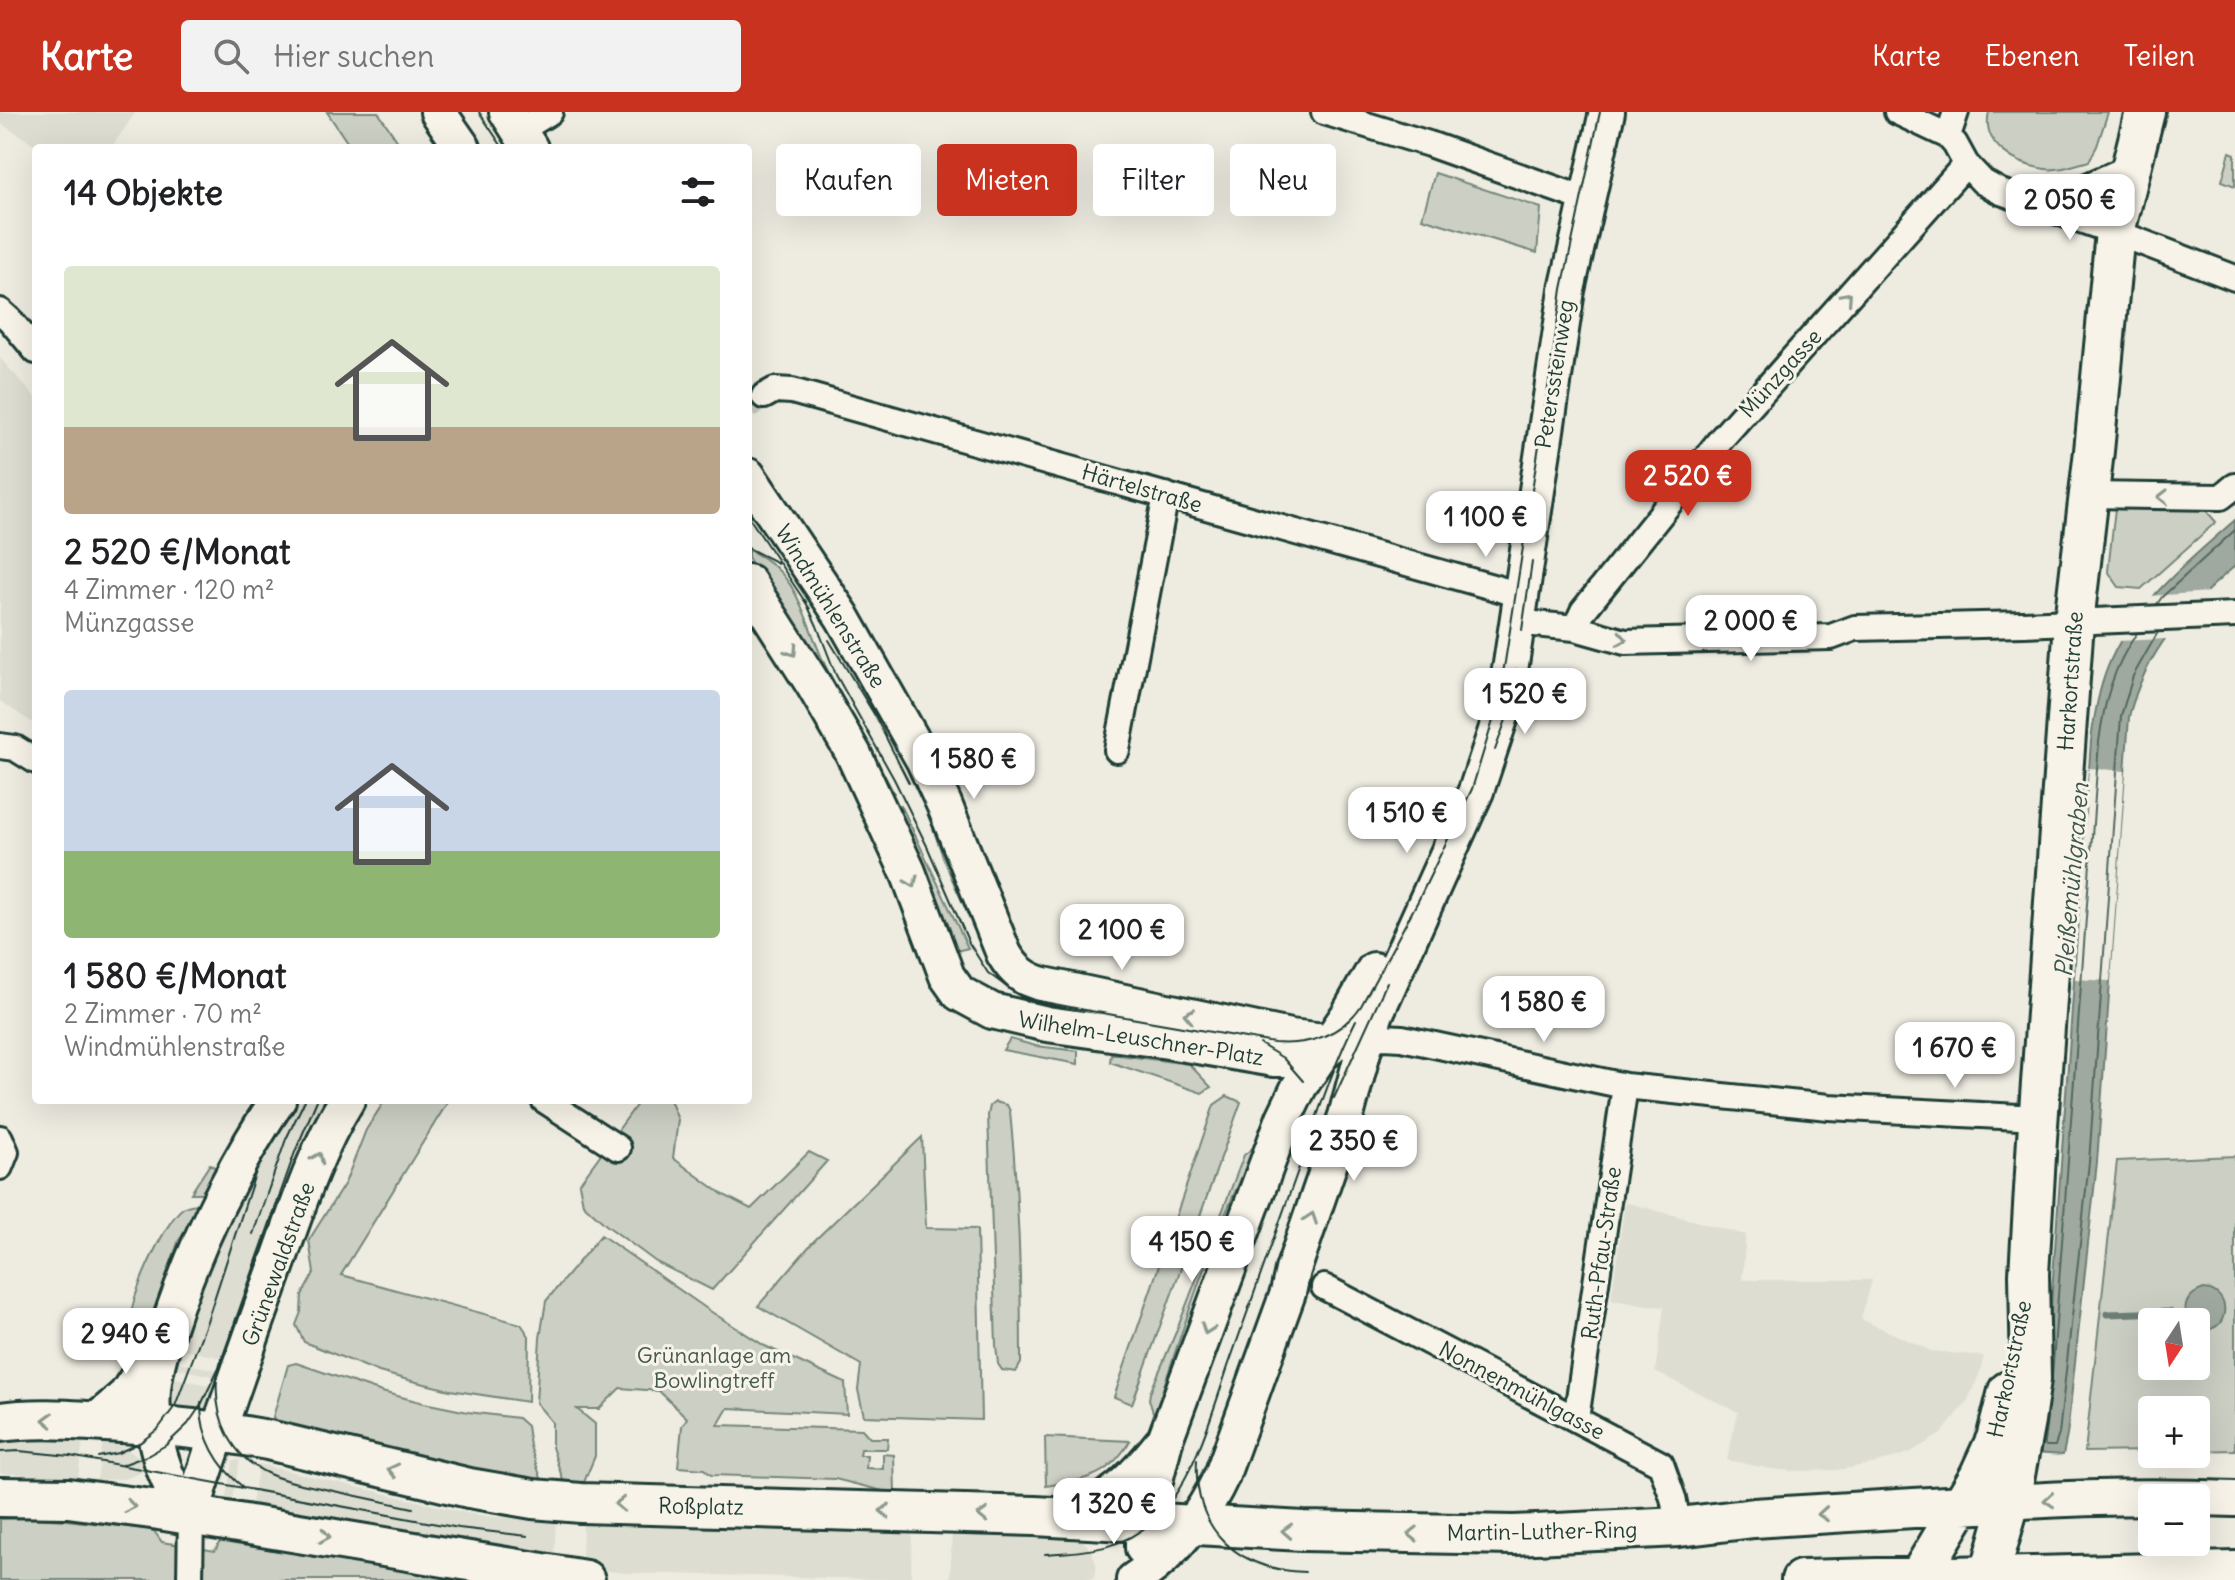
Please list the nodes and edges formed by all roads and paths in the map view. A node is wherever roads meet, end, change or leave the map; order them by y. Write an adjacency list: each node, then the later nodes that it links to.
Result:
1 (438, 112): 10 (main road)
2 (550, 112): 8 (street)
3 (1324, 112): 13 (street)
4 (1607, 112): 13 (main road, Peterssteinweg)
5 (1897, 112): 9 (street)
6 (1956, 112): 9 (street)
7 (2145, 112): 12 (main road, Harkortstraße)
8 (519, 130)
9 (1948, 136): 11 (street)
10 (460, 144)
11 (1966, 164): 14 (street); 28 (street, Münzgasse, one-way to 11)
12 (2130, 167): 14 (street); 15 (main road, Harkortstraße)
13 (1587, 200): 25 (main road, Peterssteinweg)
14 (2040, 207): 15 (street)
15 (2115, 232): 16 (street); 22 (main road, Harkortstraße)
16 (2235, 278)
17 (0, 311): 18 (street)
18 (32, 346)
19 (764, 396): 21 (street, Härtelstraße)
20 (2235, 486): 22 (street, one-way to 22)
21 (1166, 495): 25 (street, Härtelstraße); 30 (street)
22 (2088, 495): 27 (main road, Harkortstraße)
23 (760, 501): 32 (main road, Windmühlenstraße)
24 (752, 588): 33 (main road, Wilhelm-Leuschner-Platz, one-way to 33)
25 (1519, 609): 28 (street, Härtelstraße); 34 (main road, Peterssteinweg)
26 (2235, 615): 27 (street, Härtelstraße)
27 (2074, 622): 28 (street, Härtelstraße, one-way to 27); 39 (main road, Harkortstraße)
28 (1575, 628)
29 (0, 746): 31 (street)
30 (1117, 750)
31 (32, 759)
32 (1013, 968): 33 (main road); 34 (main road, Wilhelm-Leuschner-Platz, one-way to 32)
33 (992, 1011): 34 (main road, Wilhelm-Leuschner-Platz)
34 (1345, 1044): 35 (street); 51 (main road, one-way to 51); 59 (main road, one-way to 34)
35 (1625, 1086): 39 (street); 46 (street, Ruth-Pfau-Straße)
36 (275, 1104): 45 (main road)
37 (345, 1104): 50 (main road, Grünewaldstraße, one-way to 37)
38 (550, 1104): 41 (street)
39 (2038, 1118): 43 (main road, Harkortstraße)
40 (0, 1138): 42 (street)
41 (618, 1148)
42 (1, 1167)
43 (2029, 1274): 54 (main road, Harkortstraße); 57 (main road, Harkortstraße)
44 (1324, 1287): 46 (street, Nonnenmühlgasse)
45 (166, 1334): 48 (main road); 49 (main road)
46 (1576, 1419): 60 (street, Nonnenmühlgasse)
47 (0, 1422): 48 (main road, Roßplatz, one-way to 47)
48 (95, 1422): 49 (main road, Roßplatz)
49 (155, 1425): 50 (main road, Roßplatz); 55 (main road)
50 (216, 1432): 55 (main road); 56 (main road, Roßplatz, one-way to 50)
51 (1166, 1437): 56 (main road); 58 (main road)
52 (0, 1497): 55 (main road, one-way to 55)
53 (2235, 1499): 54 (main road, one-way to 54)
54 (2010, 1502): 57 (main road, Martin-Luther-Ring); 63 (main road)
55 (191, 1515): 65 (street); 66 (main road, one-way to 66)
56 (1035, 1516): 58 (main road, Roßplatz)
57 (1955, 1519): 60 (main road, Martin-Luther-Ring, one-way to 60); 63 (main road); 64 (main road)
58 (1145, 1523): 59 (main road, Roßplatz); 62 (main road)
59 (1192, 1525): 60 (main road, Martin-Luther-Ring, one-way to 59); 62 (main road)
60 (1679, 1527)
61 (2235, 1569): 63 (main road)
62 (1147, 1576)
63 (1984, 1577): 64 (main road)
64 (1918, 1578): 67 (main road)
65 (190, 1580)
66 (585, 1580)
67 (1801, 1580)

